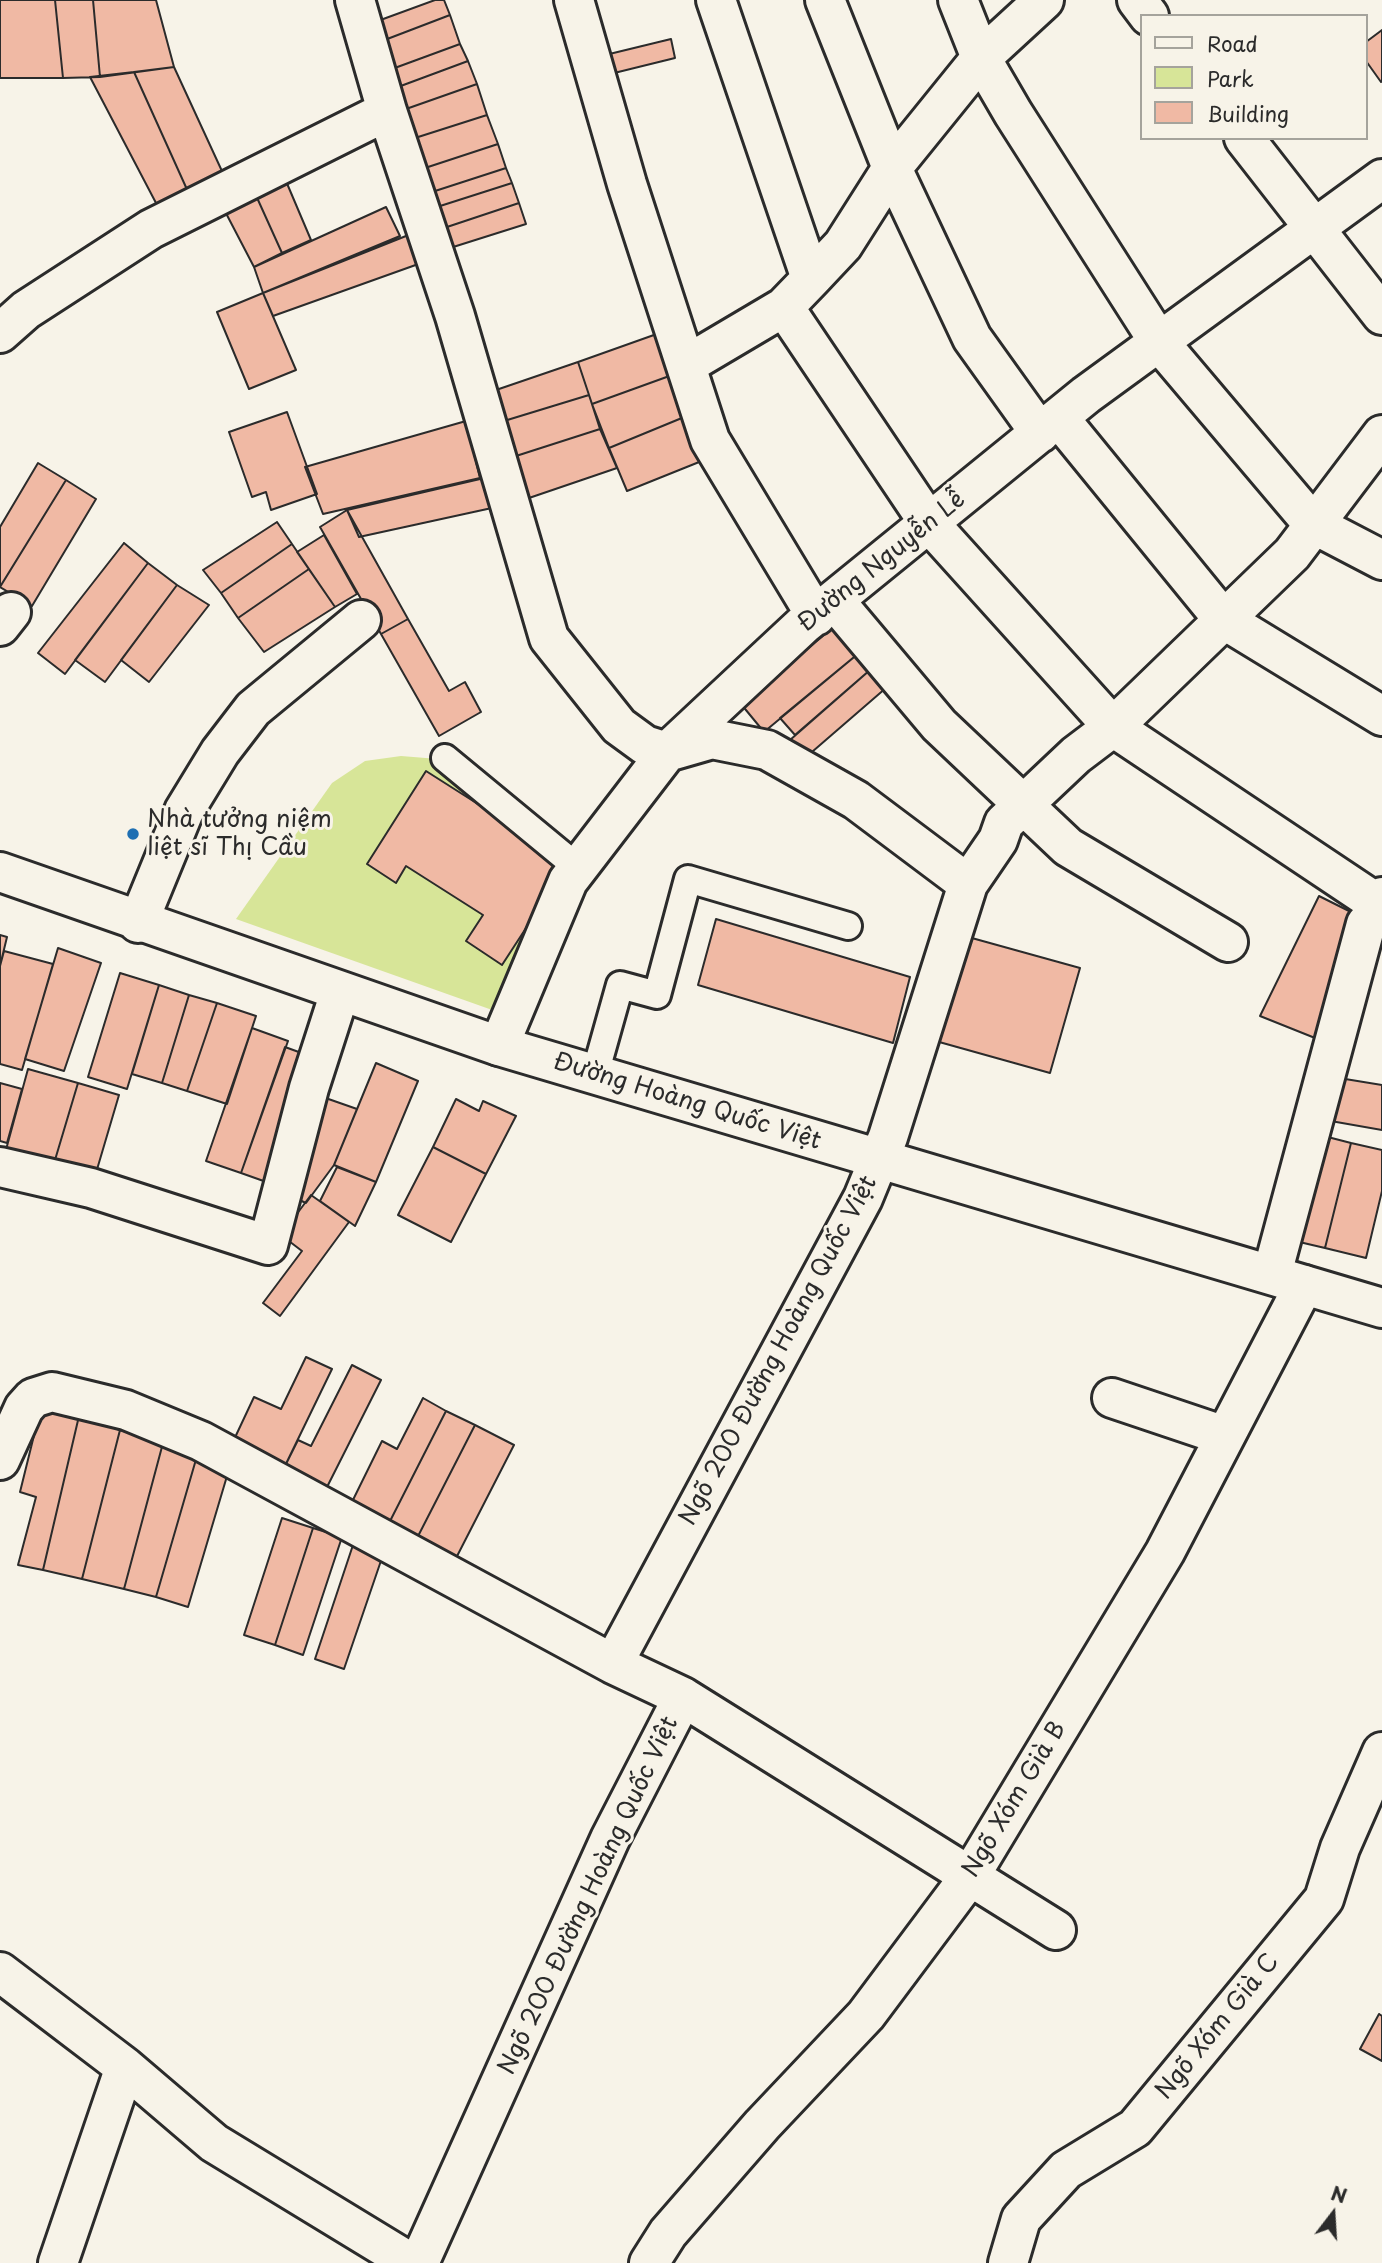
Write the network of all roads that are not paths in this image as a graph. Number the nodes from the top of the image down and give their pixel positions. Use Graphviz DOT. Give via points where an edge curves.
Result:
graph roads {
  1 [pos="355,0"];
  2 [pos="574,0"];
  3 [pos="716,0"];
  4 [pos="825,0"];
  5 [pos="958,0"];
  6 [pos="1044,0"];
  7 [pos="1136,0"];
  8 [pos="1147,14"];
  9 [pos="981,58"];
  10 [pos="387,111"];
  11 [pos="1246,140"];
  12 [pos="892,168"];
  13 [pos="1382,179"];
  14 [pos="1315,228"];
  15 [pos="811,279"];
  16 [pos="784,307"];
  17 [pos="1382,315"];
  18 [pos="0,333"];
  19 [pos="1159,342"];
  20 [pos="686,365"];
  21 [pos="1049,425"];
  22 [pos="1382,435"];
  23 [pos="929,523"];
  24 [pos="1313,524"];
  25 [pos="1382,560"];
  26 [pos="825,608"];
  27 [pos="1223,619"];
  28 [pos="361,620"];
  29 [pos="1382,716"];
  30 [pos="1113,727"];
  31 [pos="667,752"];
  32 [pos="445,758"];
  33 [pos="1024,805"];
  34 [pos="577,867"];
  35 [pos="0,872"];
  36 [pos="968,884"];
  37 [pos="1374,911"];
  38 [pos="138,923"];
  39 [pos="848,926"];
  40 [pos="1228,942"];
  41 [pos="340,992"];
  42 [pos="499,1046"];
  43 [pos="595,1074"];
  44 [pos="879,1160"];
  45 [pos="0,1167"];
  46 [pos="1288,1279"];
  47 [pos="1382,1308"];
  48 [pos="1112,1398"];
  49 [pos="1225,1436"];
  50 [pos="0,1460"];
  51 [pos="613,1664"];
  52 [pos="683,1698"];
  53 [pos="1382,1752"];
  54 [pos="970,1876"];
  55 [pos="1056,1930"];
  56 [pos="0,1972"];
  57 [pos="125,2067"];
  58 [pos="58,2263"];
  59 [pos="411,2263"];
  60 [pos="419,2263"];
  61 [pos="649,2263"];
  62 [pos="1008,2263"];
  1 -- 10 [label="street"];
  2 -- 20 [label="street"];
  3 -- 15 [label="street"];
  4 -- 12 [label="street"];
  5 -- 9 [label="street"];
  6 -- 9 [label="street"];
  7 -- 8 [label="street"];
  9 -- 12 [label="street"];
  9 -- 19 [label="street"];
  10 -- 18 [label="street" via="151,229 26,310"];
  10 -- 31 [label="street" via="455,316 549,638 619,726 645,745"];
  11 -- 14 [label="street"];
  12 -- 15 [label="street" via="843,245"];
  12 -- 21 [label="street" via="972,338"];
  13 -- 14 [label="street, Đường Nguyễn Lễ"];
  14 -- 17 [label="street"];
  14 -- 19 [label="street, Đường Nguyễn Lễ"];
  15 -- 16 [label="street"];
  16 -- 20 [label="street"];
  16 -- 23 [label="street"];
  19 -- 21 [label="street, Đường Nguyễn Lễ"];
  19 -- 24 [label="street"];
  20 -- 26 [label="street" via="710,440"];
  21 -- 23 [label="street, Đường Nguyễn Lễ"];
  21 -- 27 [label="street"];
  22 -- 24 [label="street, Ngõ 200 Đường Hoàng Quốc Việt"];
  23 -- 26 [label="street, Đường Nguyễn Lễ"];
  23 -- 30 [label="street"];
  24 -- 25 [label="street"];
  24 -- 27 [label="street, Ngõ 200 Đường Hoàng Quốc Việt" via="1292,554"];
  26 -- 31 [label="street, Đường Nguyễn Lễ"];
  26 -- 33 [label="street"];
  27 -- 29 [label="street"];
  27 -- 30 [label="street, Ngõ 200 Đường Hoàng Quốc Việt"];
  28 -- 38 [label="street" via="253,709 220,752 184,811"];
  30 -- 33 [label="street, Ngõ 200 Đường Hoàng Quốc Việt"];
  30 -- 37 [label="street" via="1378,904"];
  31 -- 34 [label="street, Đường Nguyễn Lễ"];
  31 -- 36 [label="street" via="712,739 767,750 856,800"];
  32 -- 34 [label="lane"];
  33 -- 36 [label="street, Ngõ 200 Đường Hoàng Quốc Việt" via="1004,823"];
  33 -- 40 [label="street" via="1068,847"];
  34 -- 42 [label="street, Đường Nguyễn Lễ" via="556,904"];
  35 -- 38 [label="street, Đường Hoàng Quốc Việt"];
  36 -- 44 [label="street, Ngõ 200 Đường Hoàng Quốc Việt"];
  37 -- 46 [label="street, Ngõ Xóm Già B"];
  38 -- 41 [label="street, Đường Hoàng Quốc Việt"];
  39 -- 43 [label="lane" via="688,880 657,995 620,985"];
  41 -- 42 [label="street, Đường Hoàng Quốc Việt"];
  41 -- 45 [label="street" via="309,1088 268,1245 91,1188"];
  42 -- 43 [label="street, Đường Hoàng Quốc Việt"];
  43 -- 44 [label="street, Đường Hoàng Quốc Việt"];
  44 -- 46 [label="street, Đường Hoàng Quốc Việt"];
  44 -- 51 [label="street, Ngõ 200 Đường Hoàng Quốc Việt" via="863,1198"];
  46 -- 47 [label="street, Đường Hoàng Quốc Việt"];
  46 -- 49 [label="street, Ngõ Xóm Già B"];
  48 -- 49 [label="street"];
  49 -- 54 [label="street, Ngõ Xóm Già B" via="1165,1552"];
  50 -- 51 [label="street" via="33,1398 52,1392 126,1410 201,1441"];
  51 -- 52 [label="street, Ngõ 200 Đường Hoàng Quốc Việt"];
  52 -- 54 [label="street"];
  52 -- 60 [label="street, Ngõ 200 Đường Hoàng Quốc Việt" via="610,1839"];
  53 -- 62 [label="street, Ngõ Xóm Già C" via="1340,1848 1324,1899 1135,2128 1066,2170 1021,2219"];
  54 -- 55 [label="street"];
  54 -- 61 [label="street, Ngõ Xóm Già B" via="866,2015 668,2233"];
  56 -- 57 [label="street"];
  57 -- 58 [label="street"];
  57 -- 59 [label="street" via="214,2143"];
}
